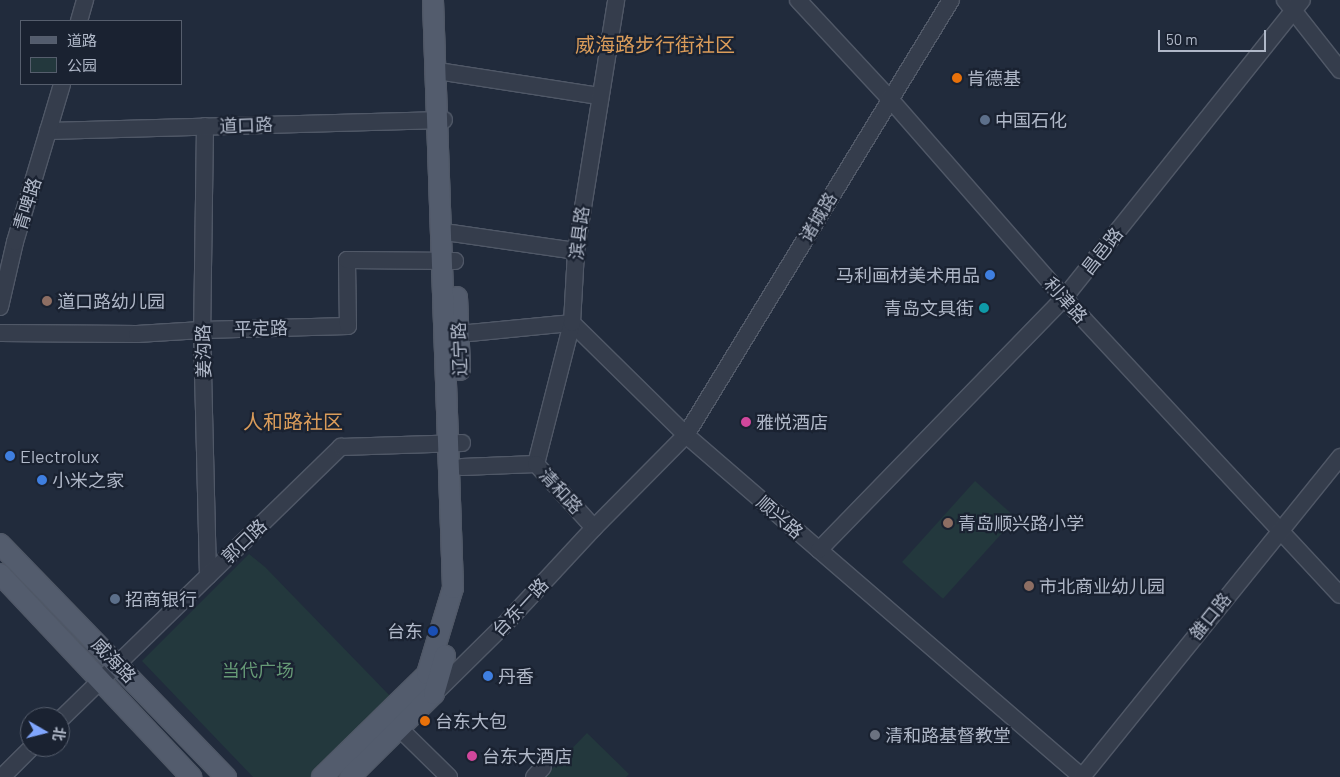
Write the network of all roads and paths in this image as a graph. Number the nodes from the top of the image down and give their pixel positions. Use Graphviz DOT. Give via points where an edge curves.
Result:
graph roads {
  1 [pos="85,0"];
  2 [pos="433,0"];
  3 [pos="442,0"];
  4 [pos="616,0"];
  5 [pos="798,0"];
  6 [pos="952,0"];
  7 [pos="1293,3"];
  8 [pos="79,20"];
  9 [pos="1340,70"];
  10 [pos="444,72"];
  11 [pos="62,85"];
  12 [pos="599,96"];
  13 [pos="890,99"];
  14 [pos="440,120"];
  15 [pos="205,126"];
  16 [pos="48,131"];
  17 [pos="452,233"];
  18 [pos="576,251"];
  19 [pos="448,261"];
  20 [pos="1064,298"];
  21 [pos="0,306"];
  22 [pos="572,323"];
  23 [pos="202,330"];
  24 [pos="0,333"];
  25 [pos="459,334"];
  26 [pos="686,435"];
  27 [pos="456,443"];
  28 [pos="1340,457"];
  29 [pos="536,464"];
  30 [pos="462,467"];
  31 [pos="594,528"];
  32 [pos="1280,528"];
  33 [pos="0,544"];
  34 [pos="819,550"];
  35 [pos="0,574"];
  36 [pos="208,576"];
  37 [pos="1340,595"];
  38 [pos="118,663"];
  39 [pos="99,681"];
  40 [pos="434,694"];
  41 [pos="70,710"];
  42 [pos="399,728"];
  43 [pos="22,757"];
  44 [pos="2,777"];
  45 [pos="191,777"];
  46 [pos="226,777"];
  47 [pos="322,777"];
  48 [pos="350,777"];
  49 [pos="449,777"];
  50 [pos="1082,777"];
  1 -- 8 [label="street"];
  2 -- 14 [label="main road, 辽宁路"];
  3 -- 10 [label="main road, 辽宁路"];
  4 -- 12 [label="street, 滨县路"];
  5 -- 13 [label="street, 利津路"];
  6 -- 13 [label="street, 诸城路"];
  7 -- 9 [label="street"];
  7 -- 20 [label="street, 昌邑路"];
  10 -- 12 [label="street"];
  10 -- 14 [label="main road, 辽宁路"];
  11 -- 16 [label="street, 青啤路"];
  12 -- 18 [label="street, 滨县路"];
  13 -- 20 [label="street, 利津路"];
  13 -- 26 [label="street, 诸城路"];
  14 -- 15 [label="street, 道口路"];
  14 -- 17 [label="main road, 辽宁路"];
  14 -- 19 [label="main road, 辽宁路"];
  15 -- 16 [label="street, 道口路"];
  15 -- 23 [label="street, 姜沟路"];
  16 -- 21 [label="street, 青啤路"];
  17 -- 18 [label="street"];
  17 -- 19 [label="main road, 辽宁路"];
  18 -- 22 [label="street, 滨县路"];
  19 -- 23 [label="street, 平定路" via="347,260 348,326"];
  19 -- 25 [label="main road, 辽宁路"];
  19 -- 27 [label="main road, 辽宁路"];
  20 -- 32 [label="street, 利津路"];
  20 -- 34 [label="street, 昌邑路"];
  22 -- 25 [label="street"];
  22 -- 26 [label="street, 顺兴路"];
  22 -- 29 [label="street, 滨县路"];
  23 -- 24 [label="street, 平定路" via="138,334"];
  23 -- 36 [label="street, 姜沟路"];
  25 -- 27 [label="main road, 辽宁路"];
  26 -- 31 [label="street, 台东一路"];
  26 -- 34 [label="street, 顺兴路"];
  27 -- 30 [label="main road, 辽宁路"];
  27 -- 36 [label="street, 郭口路" via="341,447"];
  27 -- 47 [label="main road, 辽宁路" via="453,588 427,674"];
  28 -- 32 [label="street, 雒口路"];
  29 -- 30 [label="street, 清和路"];
  29 -- 31 [label="street, 清和路"];
  30 -- 40 [label="main road, 辽宁路" via="465,590"];
  31 -- 40 [label="street, 台东一路" via="505,624"];
  32 -- 37 [label="street, 利津路"];
  32 -- 50 [label="street, 雒口路"];
  33 -- 38 [label="main road, 威海路"];
  34 -- 50 [label="street, 顺兴路"];
  35 -- 39 [label="main road, 威海路"];
  36 -- 38 [label="street, 郭口路"];
  38 -- 39 [label="street, 郭口路"];
  38 -- 46 [label="main road, 威海路"];
  39 -- 41 [label="street, 郭口路"];
  39 -- 45 [label="main road, 威海路"];
  40 -- 42 [label="main road, 台东一路"];
  42 -- 48 [label="main road, 台东一路"];
  42 -- 49 [label="street"];
  43 -- 44 [label="street"];
}
